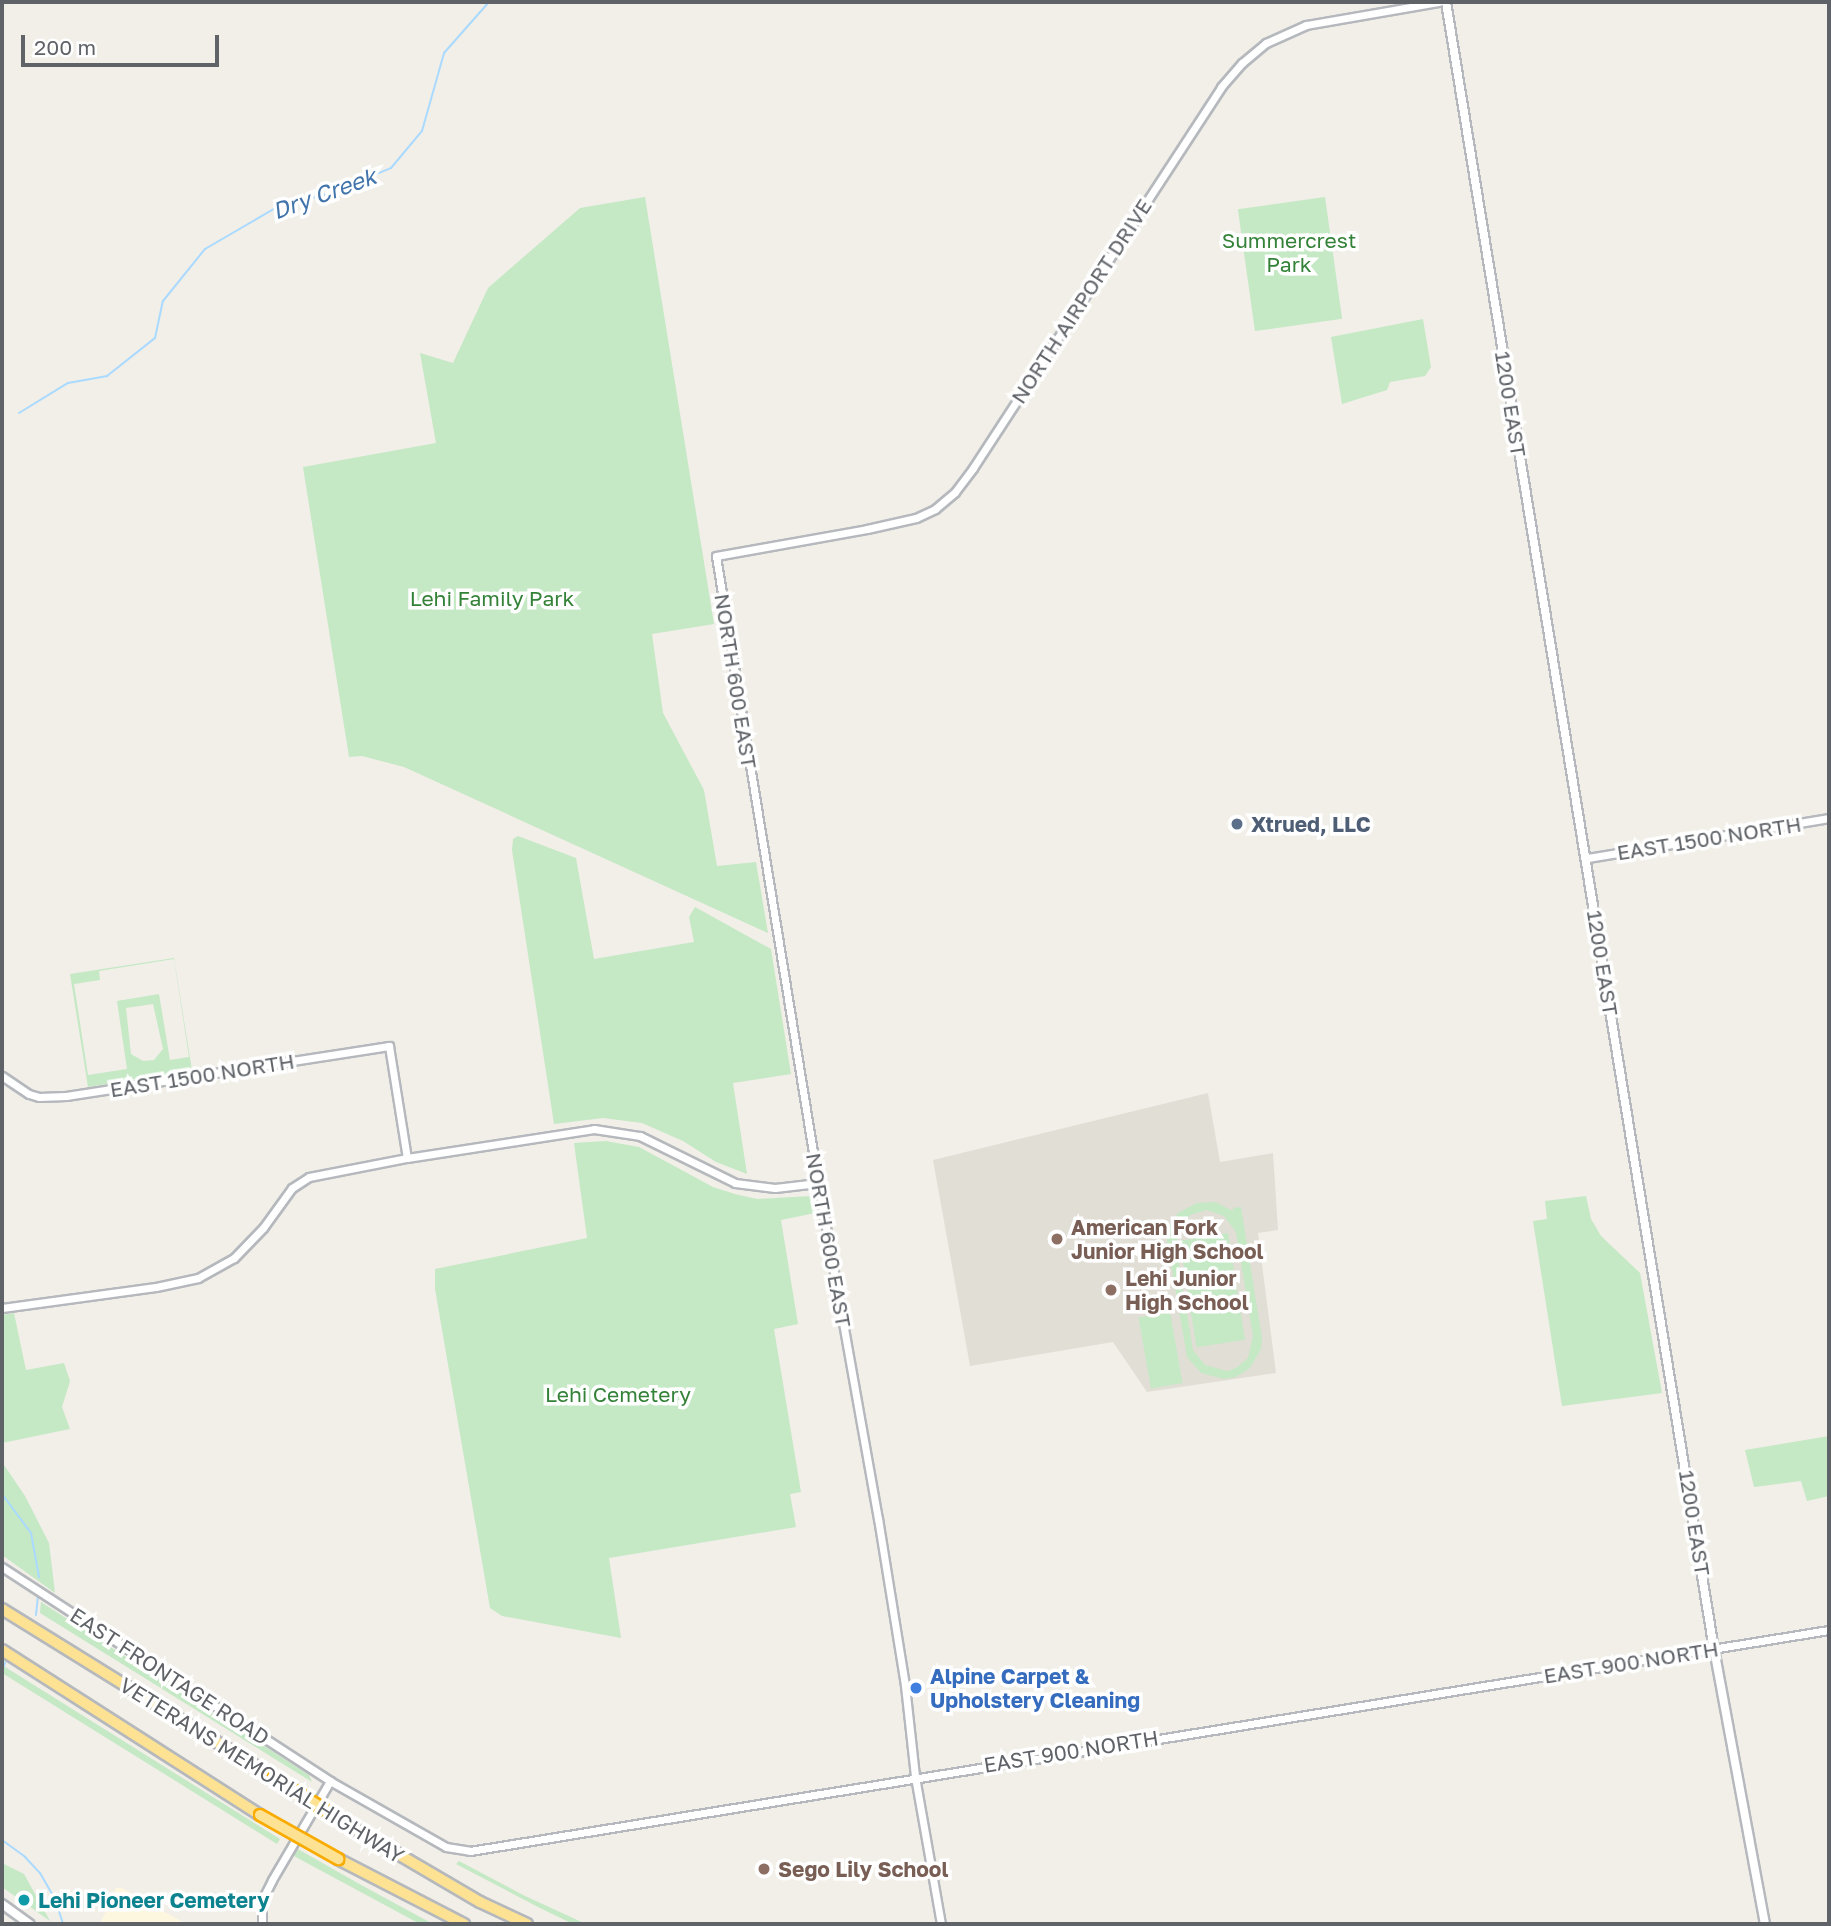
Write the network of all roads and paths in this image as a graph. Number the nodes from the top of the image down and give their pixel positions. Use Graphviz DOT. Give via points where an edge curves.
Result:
graph roads {
  1 [pos="1439,2"];
  2 [pos="1446,2"];
  3 [pos="716,556"];
  4 [pos="1829,818"];
  5 [pos="1588,858"];
  6 [pos="2,1076"];
  7 [pos="407,1158"];
  8 [pos="818,1182"];
  9 [pos="2,1308"];
  10 [pos="2,1566"];
  11 [pos="2,1609"];
  12 [pos="1829,1630"];
  13 [pos="1714,1649"];
  14 [pos="2,1650"];
  15 [pos="915,1776"];
  16 [pos="330,1781"];
  17 [pos="2,1904"];
  18 [pos="30,1924"];
  19 [pos="262,1924"];
  20 [pos="464,1924"];
  21 [pos="527,1924"];
  22 [pos="941,1924"];
  23 [pos="1765,1924"];
  1 -- 3 [label="street, NORTH AIRPORT DRIVE" via="1306,25 1266,43 1242,63 1221,87 973,468 935,509 867,529"];
  2 -- 5 [label="main road, 1200 EAST"];
  3 -- 8 [label="street, NORTH 600 EAST"];
  4 -- 5 [label="street, EAST 1500 NORTH"];
  5 -- 13 [label="main road, 1200 EAST"];
  6 -- 7 [label="street, EAST 1500 NORTH" via="39,1097 66,1096 390,1046"];
  7 -- 8 [label="street" via="594,1129 640,1136 735,1182 775,1188"];
  7 -- 9 [label="street" via="309,1177 292,1188 234,1258 198,1278"];
  8 -- 15 [label="street, NORTH 600 EAST" via="876,1507"];
  10 -- 16 [label="street, EAST FRONTAGE ROAD"];
  11 -- 21 [label="highway, VETERANS MEMORIAL HIGHWAY, bridge" via="352,1827 480,1902"];
  12 -- 13 [label="street, EAST 900 NORTH"];
  13 -- 15 [label="street, EAST 900 NORTH"];
  13 -- 23 [label="main road, 1200 EAST"];
  14 -- 20 [label="highway, VETERANS MEMORIAL HIGHWAY, bridge" via="260,1815"];
  15 -- 16 [label="street, EAST 900 NORTH" via="470,1851 446,1847"];
  15 -- 22 [label="street, NORTH 600 EAST"];
  16 -- 19 [label="street" via="262,1900"];
  17 -- 18 [label="main road"];
}
